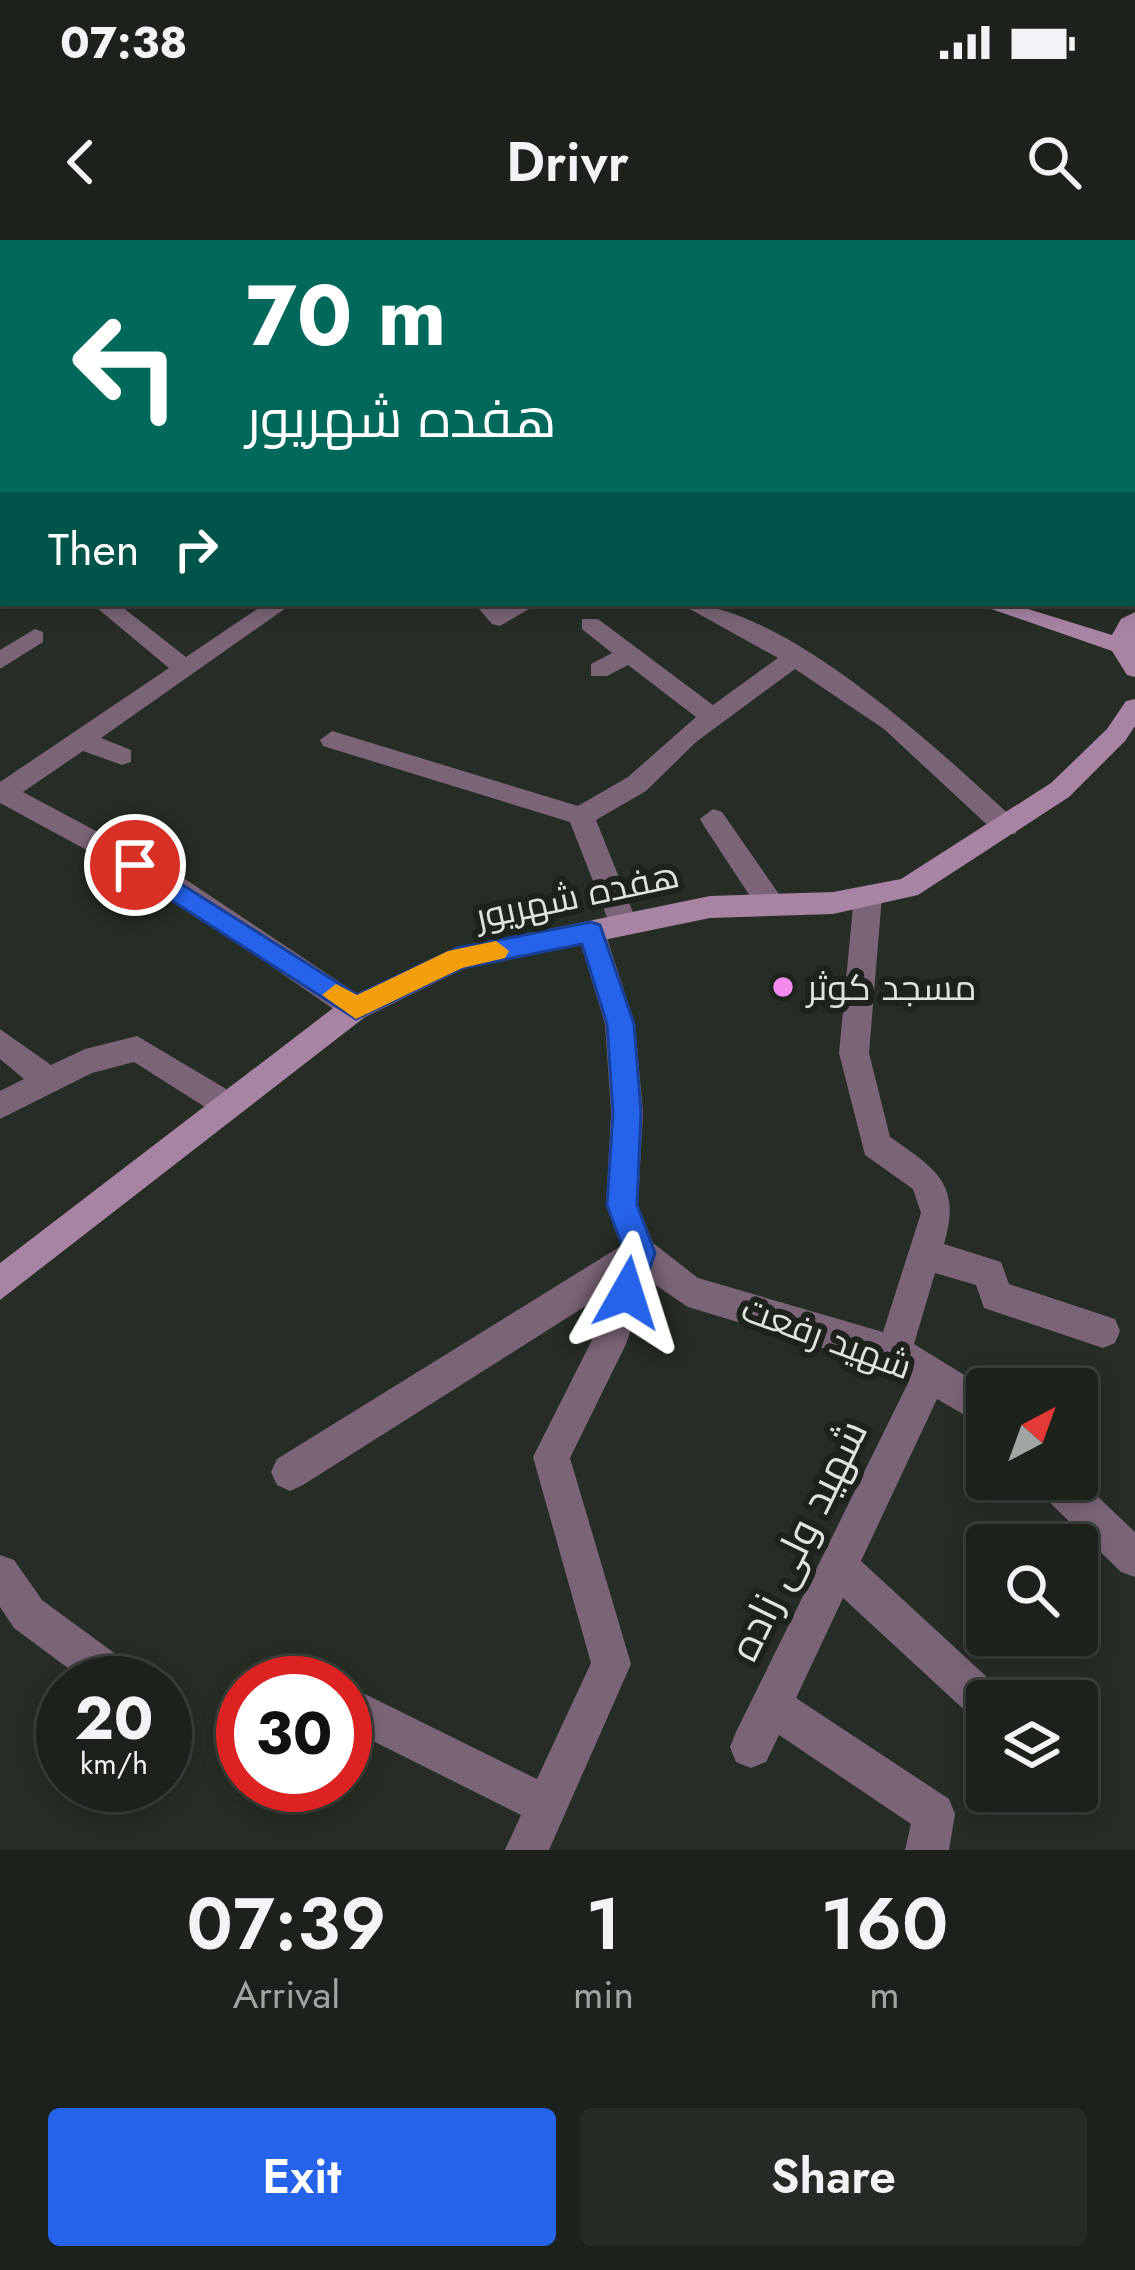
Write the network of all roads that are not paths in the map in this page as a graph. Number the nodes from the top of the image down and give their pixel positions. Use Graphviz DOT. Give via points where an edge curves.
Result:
graph roads {
  1 [pos="106,606"];
  2 [pos="278,606"];
  3 [pos="488,606"];
  4 [pos="523,606"];
  5 [pos="697,606"];
  6 [pos="994,606"];
  7 [pos="1135,619"];
  8 [pos="590,624"];
  9 [pos="34,637"];
  10 [pos="1121,646"];
  11 [pos="629,654"];
  12 [pos="808,658"];
  13 [pos="0,661"];
  14 [pos="186,668"];
  15 [pos="1135,669"];
  16 [pos="599,670"];
  17 [pos="1135,707"];
  18 [pos="712,717"];
  19 [pos="81,740"];
  20 [pos="332,740"];
  21 [pos="122,756"];
  22 [pos="2,792"];
  23 [pos="581,816"];
  24 [pos="713,819"];
  25 [pos="1006,827"];
  26 [pos="868,896"];
  27 [pos="771,905"];
  28 [pos="607,929"];
  29 [pos="356,1008"];
  30 [pos="0,1042"];
  31 [pos="47,1079"];
  32 [pos="0,1106"];
  33 [pos="227,1106"];
  34 [pos="640,1253"];
  35 [pos="924,1254"];
  36 [pos="0,1284"];
  37 [pos="1103,1331"];
  38 [pos="894,1352"];
  39 [pos="931,1374"];
  40 [pos="966,1396"];
  41 [pos="290,1472"];
  42 [pos="1074,1500"];
  43 [pos="1135,1558"];
  44 [pos="841,1569"];
  45 [pos="0,1574"];
  46 [pos="85,1656"];
  47 [pos="966,1685"];
  48 [pos="772,1706"];
  49 [pos="372,1718"];
  50 [pos="751,1747"];
  51 [pos="547,1806"];
  52 [pos="527,1850"];
  53 [pos="927,1850"];
  1 -- 14 [label="street"];
  2 -- 14 [label="street"];
  3 -- 4 [label="street" via="500,619"];
  5 -- 12 [label="street"];
  6 -- 10 [label="street"];
  7 -- 10 [label="street"];
  8 -- 11 [label="street"];
  9 -- 13 [label="street"];
  10 -- 15 [label="street"];
  11 -- 16 [label="street"];
  11 -- 18 [label="street"];
  12 -- 18 [label="street"];
  12 -- 25 [label="street"];
  14 -- 19 [label="street"];
  17 -- 25 [label="street, هفده شهریور" via="1060,790"];
  18 -- 23 [label="street" via="637,784"];
  19 -- 21 [label="street"];
  19 -- 22 [label="street"];
  20 -- 23 [label="street"];
  22 -- 29 [label="street" via="172,884"];
  23 -- 28 [label="street"];
  24 -- 27 [label="street"];
  25 -- 26 [label="street, هفده شهریور" via="908,888"];
  26 -- 27 [label="street, هفده شهریور"];
  26 -- 35 [label="street" via="854,1053 876,1145 926,1180 937,1214"];
  27 -- 28 [label="street, هفده شهریور" via="710,907"];
  28 -- 29 [label="street, هفده شهریور" via="457,959"];
  28 -- 34 [label="street" via="627,1113 622,1205"];
  29 -- 33 [label="street, هفده شهریور"];
  30 -- 31 [label="street"];
  31 -- 32 [label="street"];
  31 -- 33 [label="street" via="137,1048"];
  33 -- 36 [label="street, هفده شهریور"];
  34 -- 38 [label="street, شهید رفعت" via="688,1292"];
  34 -- 41 [label="street"];
  34 -- 51 [label="street" via="614,1332 551,1457 611,1664"];
  35 -- 37 [label="street" via="989,1273 996,1296"];
  35 -- 38 [label="street"];
  38 -- 39 [label="street, شهید رفعت"];
  39 -- 40 [label="street, شهید رفعت"];
  39 -- 44 [label="street, شهید ولی زاده"];
  42 -- 43 [label="street"];
  44 -- 47 [label="street"];
  44 -- 48 [label="street, شهید ولی زاده"];
  45 -- 46 [label="street" via="28,1614"];
  48 -- 50 [label="street, شهید ولی زاده"];
  48 -- 53 [label="street" via="934,1814"];
  49 -- 51 [label="street"];
  51 -- 52 [label="street"];
}
